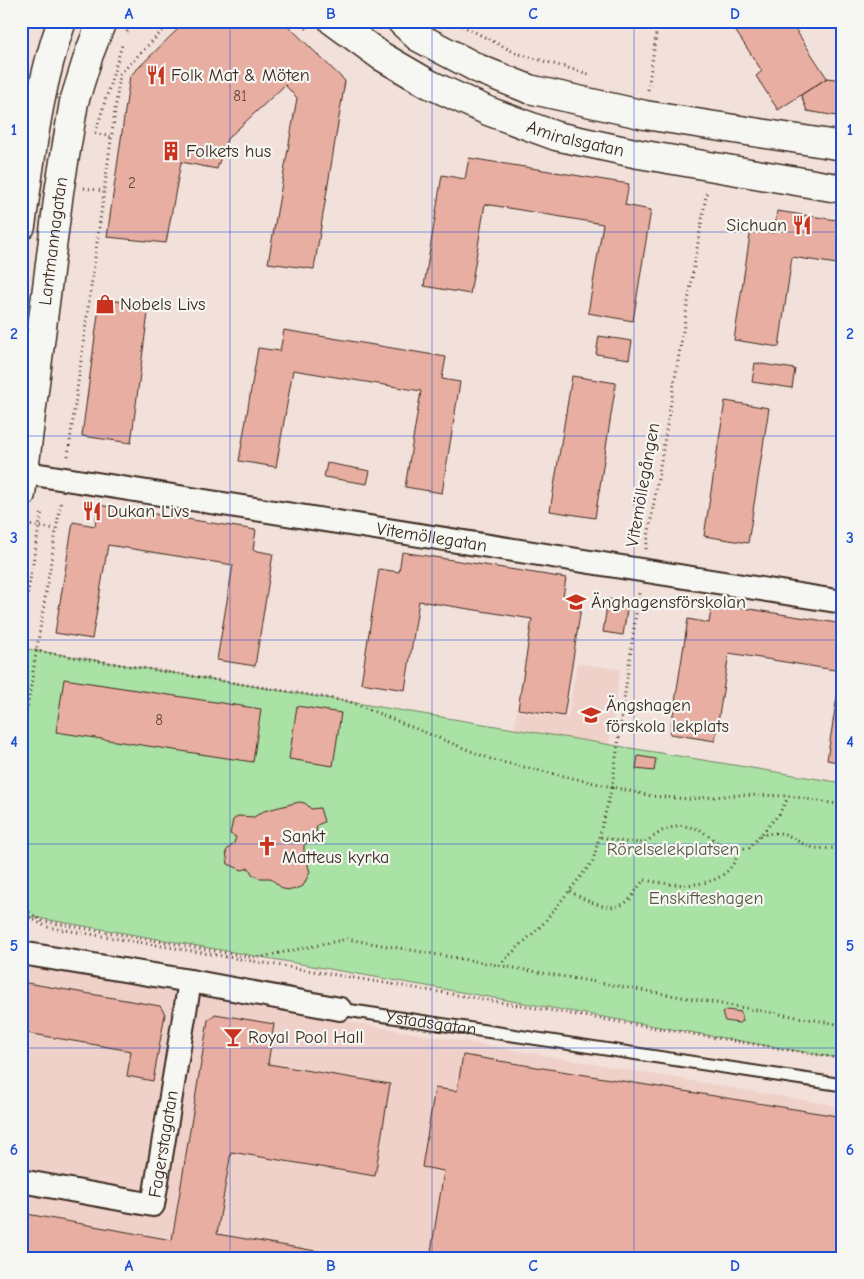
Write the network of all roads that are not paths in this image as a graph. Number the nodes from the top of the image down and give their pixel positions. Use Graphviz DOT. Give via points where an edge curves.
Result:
graph roads {
  1 [pos="62,21"];
  2 [pos="102,21"];
  3 [pos="333,21"];
  4 [pos="401,21"];
  5 [pos="843,146"];
  6 [pos="843,189"];
  7 [pos="21,226"];
  8 [pos="22,479"];
  9 [pos="843,602"];
  10 [pos="21,953"];
  11 [pos="190,981"];
  12 [pos="340,1009"];
  13 [pos="843,1085"];
  14 [pos="21,1180"];
  1 -- 7 [label="main road, Lantmannagatan" via="50,53"];
  2 -- 8 [label="main road, Lantmannagatan" via="74,102 59,192"];
  3 -- 6 [label="main road, Amiralsgatan" via="380,56 429,84 488,111 556,136 638,154"];
  4 -- 5 [label="main road, Amiralsgatan" via="418,37 444,51 529,89 645,115"];
  8 -- 9 [label="street, Vitemöllegatan" via="65,478"];
  10 -- 11 [label="street, Ystadsgatan"];
  11 -- 12 [label="street, Ystadsgatan"];
  11 -- 14 [label="street, Fagerstagatan" via="153,1206"];
  12 -- 13 [label="lane, Ystadsgatan"];
}
